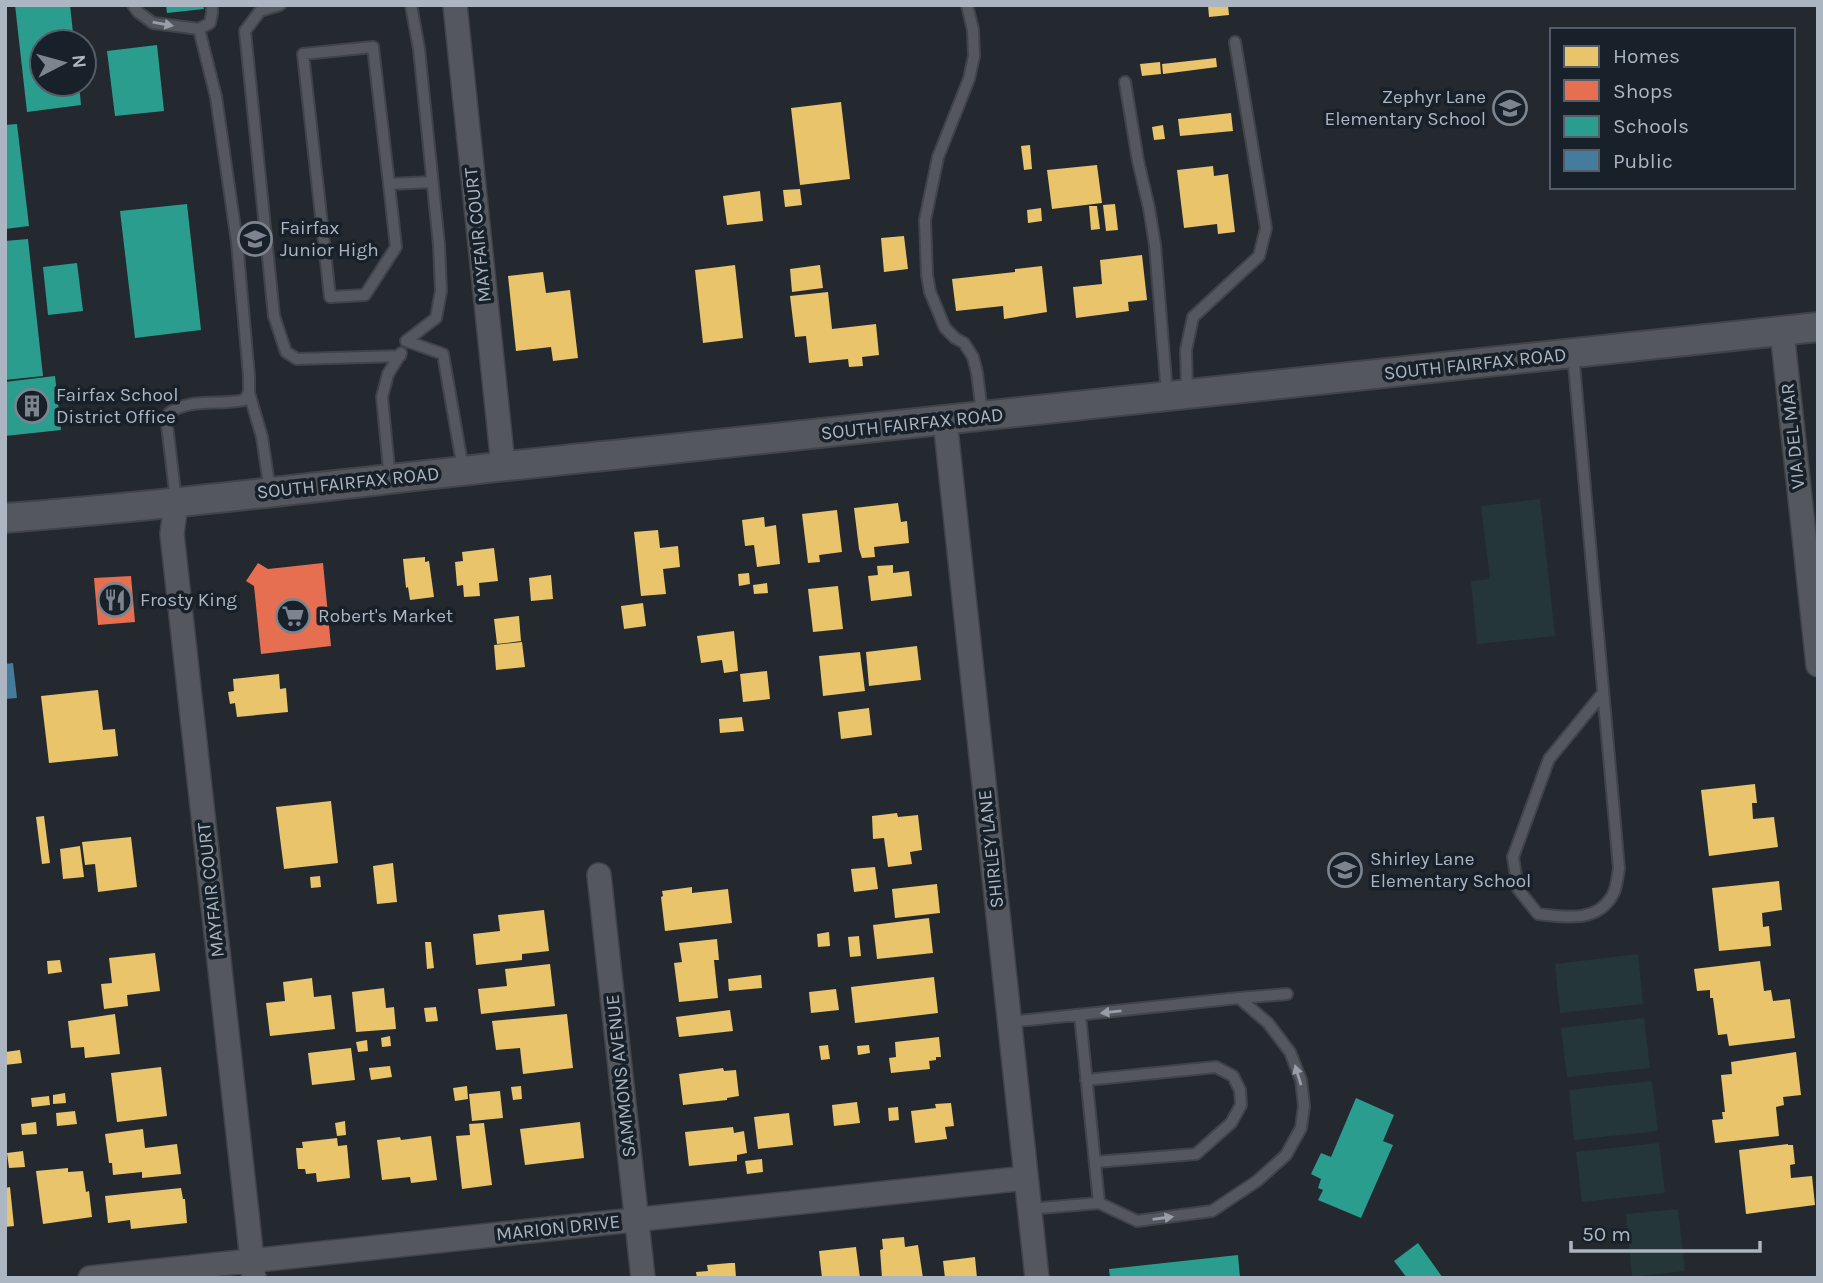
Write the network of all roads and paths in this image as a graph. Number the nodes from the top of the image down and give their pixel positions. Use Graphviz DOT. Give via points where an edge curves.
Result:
graph roads {
  1 [pos="133,5"];
  2 [pos="212,5"];
  3 [pos="280,5"];
  4 [pos="411,5"];
  5 [pos="455,5"];
  6 [pos="967,5"];
  7 [pos="199,29"];
  8 [pos="1235,42"];
  9 [pos="1125,82"];
  10 [pos="432,182"];
  11 [pos="389,184"];
  12 [pos="1818,327"];
  13 [pos="1782,331"];
  14 [pos="406,341"];
  15 [pos="1573,353"];
  16 [pos="400,356"];
  17 [pos="248,393"];
  18 [pos="1177,396"];
  19 [pos="982,416"];
  20 [pos="945,420"];
  21 [pos="503,466"];
  22 [pos="464,470"];
  23 [pos="390,480"];
  24 [pos="270,491"];
  25 [pos="176,503"];
  26 [pos="5,518"];
  27 [pos="1814,586"];
  28 [pos="1818,665"];
  29 [pos="1603,693"];
  30 [pos="599,875"];
  31 [pos="1287,994"];
  32 [pos="1239,998"];
  33 [pos="1080,1015"];
  34 [pos="1009,1022"];
  35 [pos="1086,1080"];
  36 [pos="1094,1162"];
  37 [pos="1026,1178"];
  38 [pos="1099,1203"];
  39 [pos="1029,1209"];
  40 [pos="637,1220"];
  41 [pos="253,1269"];
  42 [pos="90,1278"];
  43 [pos="643,1278"];
  44 [pos="1037,1278"];
  1 -- 7 [label="lane, one-way" via="153,23"];
  2 -- 7 [label="lane" via="210,23"];
  3 -- 16 [label="lane" via="260,11 245,31 274,316 286,352 297,359"];
  4 -- 10 [label="lane"];
  5 -- 21 [label="street, MAYFAIR COURT"];
  6 -- 19 [label="lane" via="974,55 938,158 925,220 927,275 945,328 973,357"];
  7 -- 17 [label="lane" via="216,97 237,242"];
  8 -- 18 [label="lane" via="1266,228 1259,256 1193,317"];
  9 -- 18 [label="lane"];
  10 -- 11 [label="lane"];
  10 -- 14 [label="lane" via="441,291 436,318"];
  11 -- 11 [label="lane" via="373,47 303,54 330,297 365,295 397,247"];
  12 -- 13 [label="street, SOUTH FAIRFAX ROAD"];
  13 -- 15 [label="street, SOUTH FAIRFAX ROAD"];
  13 -- 27 [label="street, VIA DEL MAR"];
  14 -- 16 [label="lane"];
  14 -- 22 [label="lane" via="443,354"];
  15 -- 18 [label="street, SOUTH FAIRFAX ROAD"];
  15 -- 29 [label="lane"];
  16 -- 23 [label="lane" via="388,374 382,397"];
  17 -- 24 [label="lane" via="262,438"];
  17 -- 25 [label="lane" via="244,400 188,405 167,415"];
  18 -- 19 [label="street, SOUTH FAIRFAX ROAD"];
  19 -- 20 [label="street, SOUTH FAIRFAX ROAD"];
  20 -- 21 [label="street, SOUTH FAIRFAX ROAD"];
  20 -- 34 [label="street, SHIRLEY LANE"];
  21 -- 22 [label="street, SOUTH FAIRFAX ROAD"];
  22 -- 23 [label="street, SOUTH FAIRFAX ROAD"];
  23 -- 24 [label="street, SOUTH FAIRFAX ROAD"];
  24 -- 25 [label="street, SOUTH FAIRFAX ROAD"];
  25 -- 26 [label="street, SOUTH FAIRFAX ROAD"];
  25 -- 41 [label="street, MAYFAIR COURT" via="172,534"];
  27 -- 28 [label="street, VIA DEL MAR"];
  29 -- 29 [label="lane" via="1619,869 1614,894 1600,911 1568,918 1538,914 1518,889 1513,857 1549,759"];
  30 -- 40 [label="street, SAMMONS AVENUE"];
  31 -- 32 [label="lane"];
  32 -- 33 [label="lane, one-way"];
  38 -- 32 [label="lane, one-way" via="1137,1221 1212,1211 1286,1155 1301,1128 1301,1080 1290,1052 1268,1023"];
  33 -- 34 [label="lane"];
  33 -- 35 [label="lane"];
  34 -- 37 [label="street, SHIRLEY LANE"];
  35 -- 36 [label="lane"];
  35 -- 36 [label="lane" via="1216,1067 1233,1076 1240,1090 1241,1105 1231,1123 1196,1154"];
  36 -- 38 [label="lane"];
  37 -- 39 [label="street, SHIRLEY LANE"];
  37 -- 40 [label="street, MARION DRIVE"];
  38 -- 39 [label="lane"];
  39 -- 44 [label="street, SHIRLEY LANE"];
  40 -- 41 [label="street, MARION DRIVE"];
  40 -- 43 [label="street, SAMMONS AVENUE"];
  41 -- 42 [label="street, MARION DRIVE"];
}
